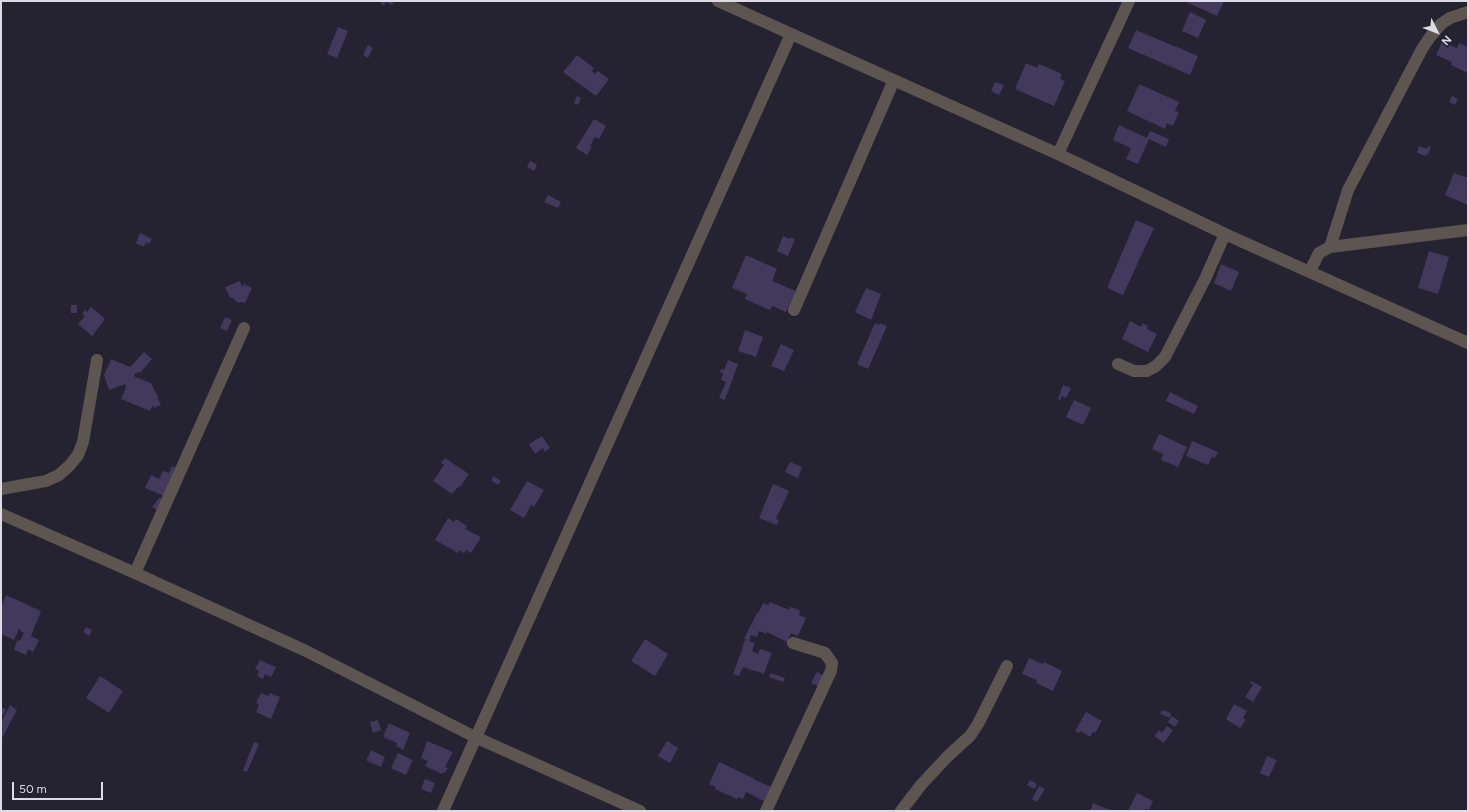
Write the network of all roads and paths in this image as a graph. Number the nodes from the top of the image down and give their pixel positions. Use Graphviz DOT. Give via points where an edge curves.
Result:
graph roads {
  1 [pos="718,1"];
  2 [pos="1129,1"];
  3 [pos="1468,12"];
  4 [pos="791,34"];
  5 [pos="894,80"];
  6 [pos="1058,154"];
  7 [pos="1468,230"];
  8 [pos="1225,234"];
  9 [pos="1330,247"];
  10 [pos="1310,271"];
  11 [pos="794,310"];
  12 [pos="244,328"];
  13 [pos="1468,343"];
  14 [pos="97,360"];
  15 [pos="1118,364"];
  16 [pos="1,489"];
  17 [pos="1,514"];
  18 [pos="135,573"];
  19 [pos="794,643"];
  20 [pos="1007,666"];
  21 [pos="475,737"];
  22 [pos="443,811"];
  23 [pos="640,811"];
  24 [pos="766,811"];
  25 [pos="901,811"];
  1 -- 4 [label="street"];
  2 -- 6 [label="street"];
  3 -- 9 [label="street" via="1450,18 1442,24 1422,49 1348,190"];
  4 -- 5 [label="street"];
  4 -- 21 [label="street"];
  5 -- 6 [label="street"];
  5 -- 11 [label="street"];
  6 -- 8 [label="street"];
  7 -- 9 [label="street"];
  8 -- 10 [label="street"];
  8 -- 15 [label="street" via="1165,357 1147,371 1134,371"];
  9 -- 10 [label="street" via="1319,253"];
  10 -- 13 [label="street"];
  12 -- 18 [label="street"];
  14 -- 16 [label="street" via="83,442 78,455 59,475 46,481"];
  17 -- 18 [label="street"];
  18 -- 21 [label="street" via="306,651"];
  19 -- 24 [label="street" via="825,653 832,663 831,671"];
  20 -- 25 [label="street" via="970,736 921,785"];
  21 -- 22 [label="street"];
  21 -- 23 [label="street"];
}
